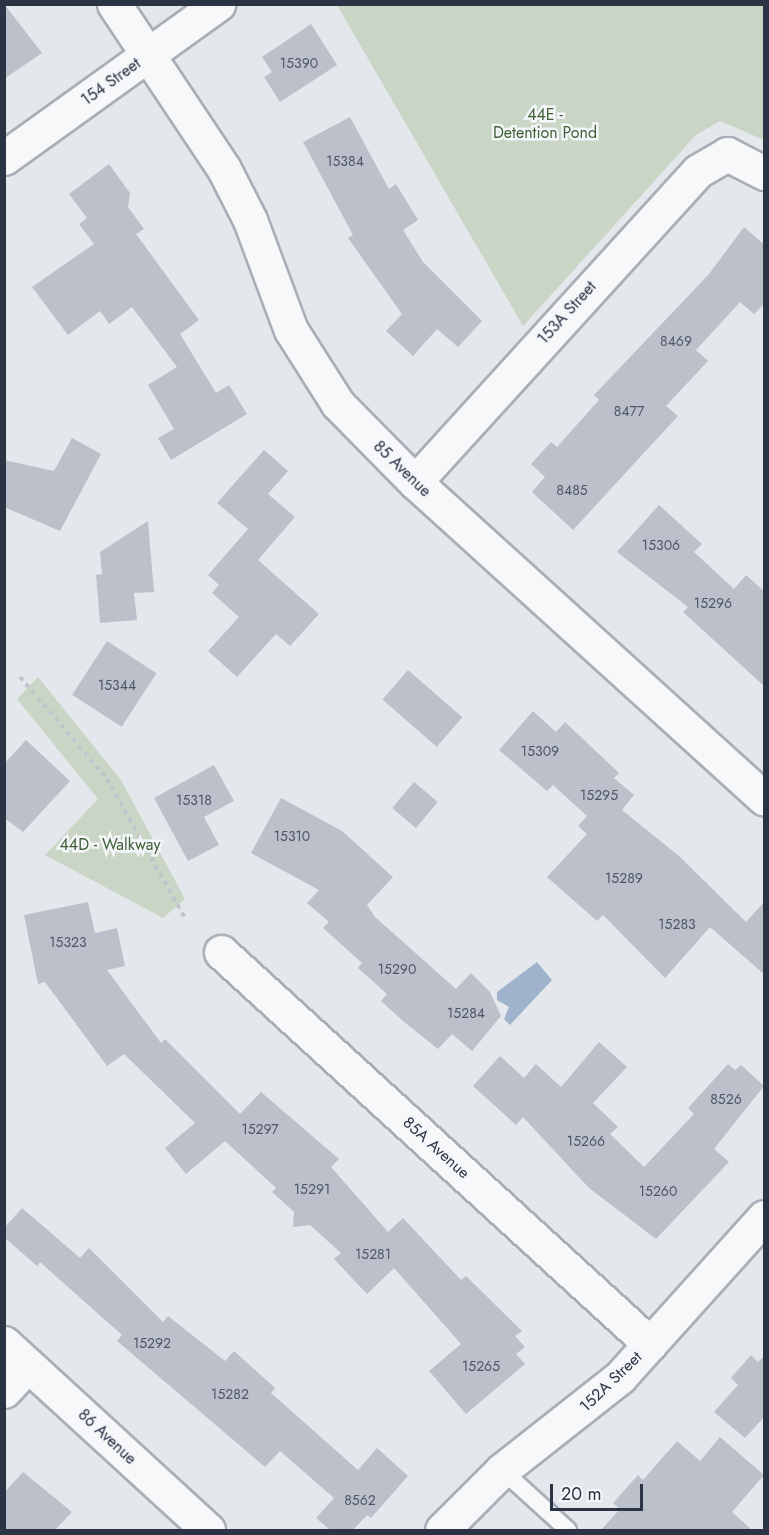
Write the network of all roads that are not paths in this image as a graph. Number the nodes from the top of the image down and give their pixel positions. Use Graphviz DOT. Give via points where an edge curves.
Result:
graph roads {
  1 [pos="114,4"];
  2 [pos="218,4"];
  3 [pos="150,54"];
  4 [pos="4,158"];
  5 [pos="765,173"];
  6 [pos="414,482"];
  7 [pos="765,799"];
  8 [pos="220,952"];
  9 [pos="765,1217"];
  10 [pos="650,1344"];
  11 [pos="16,1354"];
  12 [pos="4,1391"];
  13 [pos="502,1470"];
  14 [pos="208,1530"];
  15 [pos="442,1530"];
  16 [pos="567,1530"];
  1 -- 3 [label="street, 85 Avenue"];
  2 -- 3 [label="street, 154 Street"];
  3 -- 4 [label="street, 154 Street"];
  3 -- 6 [label="street, 85 Avenue" via="237,192 291,330 313,369 355,423"];
  5 -- 6 [label="street, 153A Street" via="727,154 689,179"];
  6 -- 7 [label="street, 85 Avenue"];
  8 -- 10 [label="street, 85A Avenue"];
  9 -- 10 [label="street, 152A Street"];
  10 -- 13 [label="street, 152A Street" via="598,1398"];
  11 -- 12 [label="street"];
  11 -- 14 [label="street, 86 Avenue"];
  13 -- 15 [label="street, 152A Street"];
  13 -- 16 [label="lane"];
}
